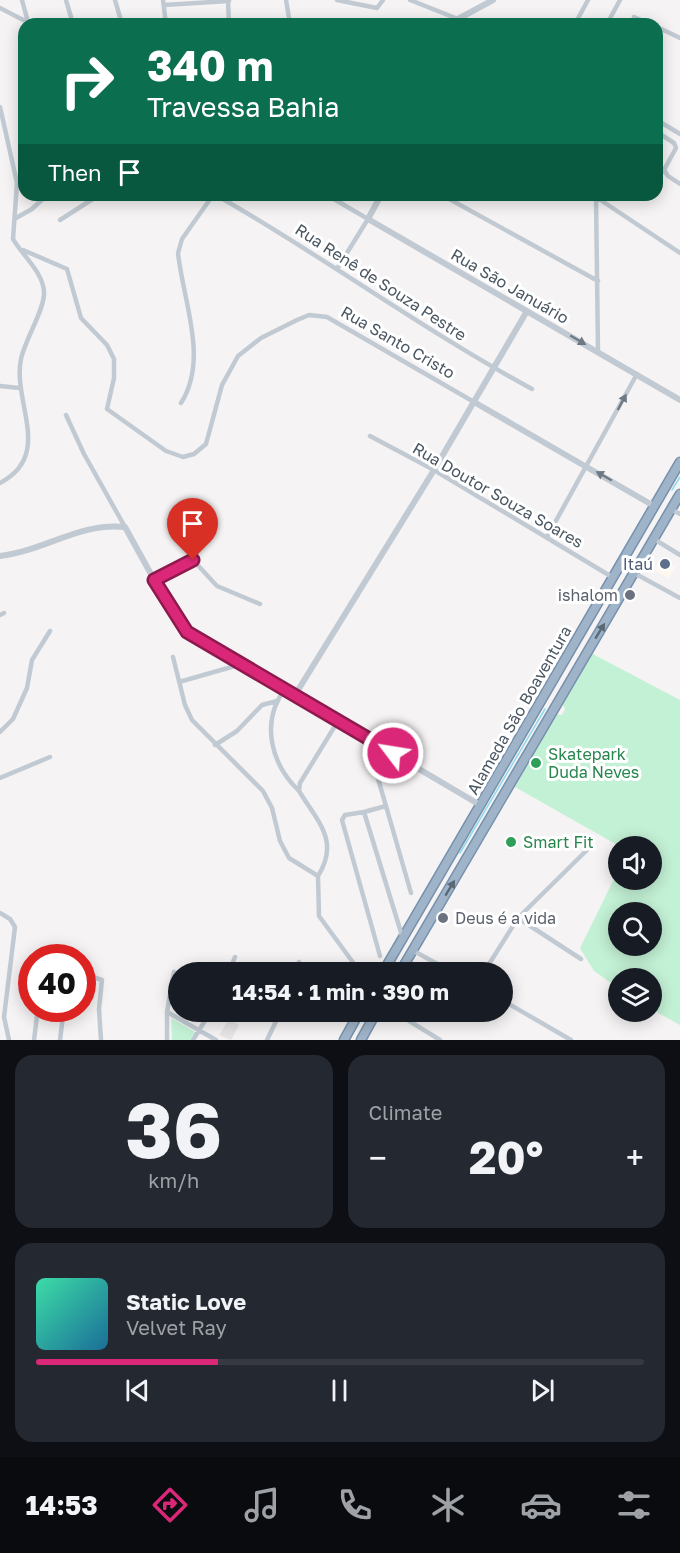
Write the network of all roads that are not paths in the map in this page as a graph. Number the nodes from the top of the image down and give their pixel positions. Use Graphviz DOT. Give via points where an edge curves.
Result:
graph roads {
  1 [pos="22,0"];
  2 [pos="66,0"];
  3 [pos="115,0"];
  4 [pos="286,0"];
  5 [pos="337,0"];
  6 [pos="383,0"];
  7 [pos="410,0"];
  8 [pos="493,0"];
  9 [pos="588,0"];
  10 [pos="620,0"];
  11 [pos="228,1"];
  12 [pos="164,3"];
  13 [pos="0,8"];
  14 [pos="19,18"];
  15 [pos="27,18"];
  16 [pos="71,18"];
  17 [pos="120,18"];
  18 [pos="165,18"];
  19 [pos="229,18"];
  20 [pos="289,18"];
  21 [pos="448,18"];
  22 [pos="464,18"];
  23 [pos="578,18"];
  24 [pos="610,18"];
  25 [pos="663,30"];
  26 [pos="680,38"];
  27 [pos="0,107"];
  28 [pos="663,124"];
  29 [pos="680,134"];
  30 [pos="663,136"];
  31 [pos="664,170"];
  32 [pos="680,184"];
  33 [pos="41,201"];
  34 [pos="90,201"];
  35 [pos="210,201"];
  36 [pos="225,201"];
  37 [pos="337,201"];
  38 [pos="378,201"];
  39 [pos="453,201"];
  40 [pos="594,201"];
  41 [pos="602,201"];
  42 [pos="15,218"];
  43 [pos="368,219"];
  44 [pos="60,220"];
  45 [pos="23,250"];
  46 [pos="680,253"];
  47 [pos="337,269"];
  48 [pos="598,281"];
  49 [pos="527,311"];
  50 [pos="598,352"];
  51 [pos="493,368"];
  52 [pos="637,374"];
  53 [pos="0,386"];
  54 [pos="19,388"];
  55 [pos="532,389"];
  56 [pos="680,400"];
  57 [pos="474,402"];
  58 [pos="182,403"];
  59 [pos="66,415"];
  60 [pos="370,436"];
  61 [pos="680,462"];
  62 [pos="587,467"];
  63 [pos="434,470"];
  64 [pos="0,483"];
  65 [pos="680,494"];
  66 [pos="654,506"];
  67 [pos="671,509"];
  68 [pos="680,514"];
  69 [pos="125,527"];
  70 [pos="547,537"];
  71 [pos="654,539"];
  72 [pos="680,555"];
  73 [pos="0,556"];
  74 [pos="634,573"];
  75 [pos="612,577"];
  76 [pos="154,580"];
  77 [pos="680,598"];
  78 [pos="260,604"];
  79 [pos="50,631"];
  80 [pos="173,657"];
  81 [pos="242,664"];
  82 [pos="179,682"];
  83 [pos="285,689"];
  84 [pos="295,695"];
  85 [pos="277,701"];
  86 [pos="338,721"];
  87 [pos="0,732"];
  88 [pos="215,745"];
  89 [pos="371,755"];
  90 [pos="50,757"];
  91 [pos="0,778"];
  92 [pos="299,791"];
  93 [pos="386,806"];
  94 [pos="480,806"];
  95 [pos="364,812"];
  96 [pos="589,848"];
  97 [pos="318,876"];
  98 [pos="411,893"];
  99 [pos="0,913"];
  100 [pos="518,918"];
  101 [pos="403,939"];
  102 [pos="412,950"];
  103 [pos="380,956"];
  104 [pos="235,957"];
  105 [pos="582,959"];
  106 [pos="233,962"];
  107 [pos="353,962"];
  108 [pos="389,962"];
  109 [pos="405,962"];
  110 [pos="434,962"];
  111 [pos="490,962"];
  112 [pos="96,977"];
  113 [pos="168,1002"];
  114 [pos="513,1006"];
  115 [pos="166,1012"];
  116 [pos="36,1022"];
  117 [pos="62,1022"];
  118 [pos="204,1022"];
  119 [pos="276,1022"];
  120 [pos="354,1022"];
  121 [pos="371,1022"];
  122 [pos="411,1022"];
  123 [pos="199,1030"];
  124 [pos="9,1040"];
  125 [pos="34,1040"];
  126 [pos="60,1040"];
  127 [pos="101,1040"];
  128 [pos="167,1040"];
  129 [pos="193,1040"];
  130 [pos="216,1040"];
  131 [pos="267,1040"];
  132 [pos="344,1040"];
  133 [pos="361,1040"];
  134 [pos="440,1040"];
  135 [pos="571,1040"];
  1 -- 15 [label="street"];
  2 -- 16 [label="street"];
  3 -- 17 [label="street"];
  4 -- 20 [label="street"];
  5 -- 6 [label="street" via="377,8"];
  7 -- 21 [label="street"];
  8 -- 22 [label="street"];
  9 -- 23 [label="street"];
  10 -- 24 [label="street"];
  11 -- 12 [label="street"];
  11 -- 19 [label="street"];
  12 -- 18 [label="street"];
  13 -- 14 [label="street"];
  25 -- 26 [label="street"];
  27 -- 42 [label="street" via="16,183"];
  28 -- 29 [label="street"];
  30 -- 31 [label="street" via="676,145"];
  31 -- 32 [label="street"];
  33 -- 42 [label="street"];
  34 -- 44 [label="street"];
  35 -- 58 [label="street" via="182,239 178,254 195,359 191,386"];
  36 -- 47 [label="street, Rua Renê de Souza Pestre"];
  37 -- 43 [label="street, Rua São Januário"];
  38 -- 43 [label="street"];
  39 -- 48 [label="street"];
  40 -- 48 [label="street"];
  41 -- 46 [label="street"];
  42 -- 45 [label="street" via="13,239"];
  43 -- 47 [label="street"];
  43 -- 49 [label="street, Rua São Januário"];
  45 -- 54 [label="street" via="44,294 22,356"];
  45 -- 57 [label="street, Rua Santo Cristo" via="67,269 81,318 107,345 114,359 107,409 175,455 194,454 207,444 222,385 238,356 261,338 309,315 327,317"];
  47 -- 51 [label="street, Rua Renê de Souza Pestre"];
  48 -- 50 [label="street"];
  49 -- 50 [label="street, Rua São Januário, one-way"];
  49 -- 51 [label="street"];
  50 -- 52 [label="street, Rua São Januário"];
  51 -- 55 [label="street, Rua Renê de Souza Pestre"];
  51 -- 57 [label="street"];
  52 -- 56 [label="street, Rua São Januário"];
  62 -- 52 [label="street, one-way"];
  53 -- 54 [label="street"];
  54 -- 64 [label="street" via="28,419 27,450 14,474"];
  57 -- 62 [label="street, Rua Santo Cristo"];
  57 -- 63 [label="street"];
  59 -- 69 [label="street"];
  60 -- 63 [label="street, Rua Doutor Souza Soares"];
  61 -- 66 [label="highway, Alameda São Boaventura"];
  66 -- 62 [label="street, Rua Santo Cristo, one-way"];
  62 -- 70 [label="street"];
  63 -- 70 [label="street, Rua Doutor Souza Soares"];
  63 -- 84 [label="street"];
  65 -- 67 [label="highway, Alameda São Boaventura"];
  66 -- 75 [label="highway, Alameda São Boaventura"];
  67 -- 68 [label="street"];
  67 -- 71 [label="highway, Alameda São Boaventura"];
  69 -- 73 [label="street" via="94,526 36,548"];
  69 -- 76 [label="street"];
  70 -- 75 [label="street, Rua Doutor Souza Soares"];
  71 -- 72 [label="street"];
  71 -- 74 [label="highway, Alameda São Boaventura"];
  74 -- 77 [label="street"];
  102 -- 74 [label="highway, Alameda São Boaventura, one-way"];
  75 -- 94 [label="highway, Alameda São Boaventura"];
  76 -- 78 [label="street" via="193,560 217,586"];
  76 -- 81 [label="street" via="187,632"];
  79 -- 87 [label="street" via="32,660 27,688 17,710"];
  80 -- 82 [label="street"];
  81 -- 82 [label="street"];
  81 -- 83 [label="street"];
  82 -- 88 [label="street" via="188,713"];
  83 -- 84 [label="street"];
  83 -- 85 [label="street"];
  84 -- 86 [label="street"];
  85 -- 88 [label="street" via="262,705 237,731"];
  85 -- 92 [label="street" via="271,727 273,750 279,768"];
  86 -- 92 [label="street" via="300,780"];
  86 -- 94 [label="street"];
  88 -- 97 [label="street" via="269,799 280,841 289,858"];
  89 -- 93 [label="street"];
  90 -- 91 [label="street"];
  92 -- 97 [label="street" via="328,840 327,861"];
  93 -- 95 [label="street"];
  93 -- 98 [label="street"];
  94 -- 101 [label="highway, Alameda São Boaventura"];
  95 -- 101 [label="street"];
  95 -- 103 [label="street" via="345,815 342,820"];
  96 -- 100 [label="street"];
  97 -- 107 [label="street" via="319,916"];
  99 -- 124 [label="street" via="15,927 4,1017"];
  100 -- 105 [label="street"];
  100 -- 111 [label="street"];
  101 -- 108 [label="highway, Alameda São Boaventura"];
  102 -- 109 [label="highway, Alameda São Boaventura"];
  102 -- 110 [label="street"];
  104 -- 106 [label="street"];
  112 -- 127 [label="street" via="102,980"];
  113 -- 115 [label="street"];
  114 -- 135 [label="street"];
  115 -- 123 [label="street"];
  115 -- 128 [label="street"];
  116 -- 125 [label="street"];
  117 -- 126 [label="street"];
  118 -- 123 [label="street"];
  119 -- 131 [label="street"];
  120 -- 132 [label="highway"];
  121 -- 133 [label="highway"];
  122 -- 134 [label="street"];
  123 -- 129 [label="street"];
  123 -- 130 [label="street"];
}
